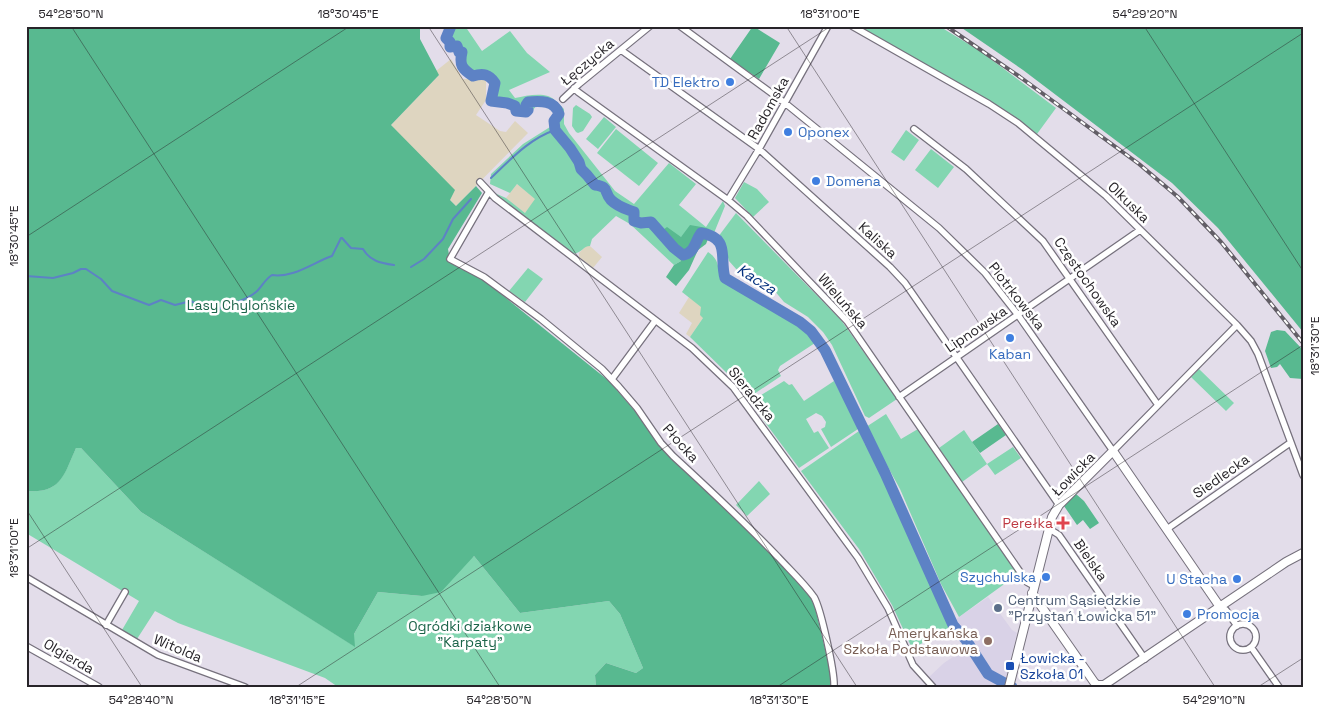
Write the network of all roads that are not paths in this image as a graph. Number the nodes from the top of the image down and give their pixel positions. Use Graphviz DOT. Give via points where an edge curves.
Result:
graph roads {
  1 [pos="650,26"];
  2 [pos="680,26"];
  3 [pos="828,26"];
  4 [pos="852,26"];
  5 [pos="620,50"];
  6 [pos="574,88"];
  7 [pos="563,99"];
  8 [pos="785,102"];
  9 [pos="914,129"];
  10 [pos="759,149"];
  11 [pos="480,182"];
  12 [pos="488,192"];
  13 [pos="728,200"];
  14 [pos="1140,230"];
  15 [pos="1070,278"];
  16 [pos="1018,315"];
  17 [pos="656,321"];
  18 [pos="1237,325"];
  19 [pos="956,357"];
  20 [pos="612,379"];
  21 [pos="899,397"];
  22 [pos="1158,405"];
  23 [pos="1290,443"];
  24 [pos="1112,451"];
  25 [pos="1303,475"];
  26 [pos="1059,505"];
  27 [pos="1048,528"];
  28 [pos="1167,529"];
  29 [pos="1303,553"];
  30 [pos="26,577"];
  31 [pos="1033,589"];
  32 [pos="124,592"];
  33 [pos="1220,607"];
  34 [pos="106,625"];
  35 [pos="1237,626"];
  36 [pos="26,646"];
  37 [pos="1251,647"];
  38 [pos="1145,659"];
  39 [pos="99,687"];
  40 [pos="245,687"];
  41 [pos="834,687"];
  42 [pos="932,687"];
  43 [pos="1009,687"];
  44 [pos="1279,687"];
  1 -- 5 [label="street, Łęczycka"];
  2 -- 8 [label="street, Piotrkowska"];
  3 -- 8 [label="street, Radomska"];
  4 -- 14 [label="street, Olkuska" via="1018,123 1106,196"];
  5 -- 6 [label="street, Łęczycka"];
  5 -- 10 [label="street, Kaliska"];
  6 -- 7 [label="street, Łęczycka"];
  6 -- 13 [label="street, Wieluńska"];
  8 -- 10 [label="street, Radomska"];
  8 -- 16 [label="street, Piotrkowska" via="939,228 992,280"];
  9 -- 15 [label="street, Częstochowska" via="971,174 1043,241"];
  10 -- 13 [label="street, Radomska"];
  10 -- 19 [label="street, Kaliska" via="890,267"];
  11 -- 12 [label="street, Sieradzka"];
  12 -- 17 [label="street, Sieradzka"];
  12 -- 20 [label="street, Płocka" via="450,260 484,277"];
  13 -- 21 [label="street, Wieluńska" via="841,314"];
  14 -- 15 [label="street, Lipnowska"];
  14 -- 18 [label="street, Olkuska"];
  15 -- 16 [label="street, Lipnowska"];
  15 -- 22 [label="street, Częstochowska"];
  16 -- 19 [label="street, Lipnowska"];
  16 -- 24 [label="street, Piotrkowska"];
  17 -- 20 [label="street"];
  17 -- 42 [label="street, Sieradzka" via="704,358 733,387 858,558 888,608 913,664"];
  18 -- 22 [label="street, Łowicka"];
  18 -- 23 [label="street, Olkuska" via="1258,354"];
  19 -- 21 [label="street, Lipnowska"];
  19 -- 26 [label="street, Kaliska"];
  20 -- 41 [label="street, Płocka" via="673,456 766,545 814,598"];
  21 -- 31 [label="street, Wieluńska"];
  22 -- 24 [label="street, Łowicka"];
  23 -- 25 [label="street, Olkuska"];
  23 -- 28 [label="street, Siedlecka"];
  24 -- 26 [label="street, Łowicka"];
  24 -- 28 [label="street, Piotrkowska"];
  26 -- 27 [label="street, Łowicka"];
  27 -- 31 [label="street, Łowicka"];
  27 -- 38 [label="street, Bielska" via="1059,535"];
  28 -- 33 [label="street, Piotrkowska"];
  29 -- 33 [label="street"];
  30 -- 34 [label="street, Witolda"];
  31 -- 38 [label="street, Wieluńska" via="1094,682 1107,684"];
  31 -- 43 [label="street, Łowicka"];
  32 -- 34 [label="street"];
  33 -- 35 [label="street"];
  33 -- 38 [label="street"];
  34 -- 40 [label="street, Witolda" via="158,656"];
  35 -- 37 [label="street" via="1248,625 1255,632"];
  35 -- 37 [label="street" via="1231,633 1232,643 1241,649"];
  36 -- 39 [label="street, Olgierda"];
  37 -- 44 [label="street"];
}
